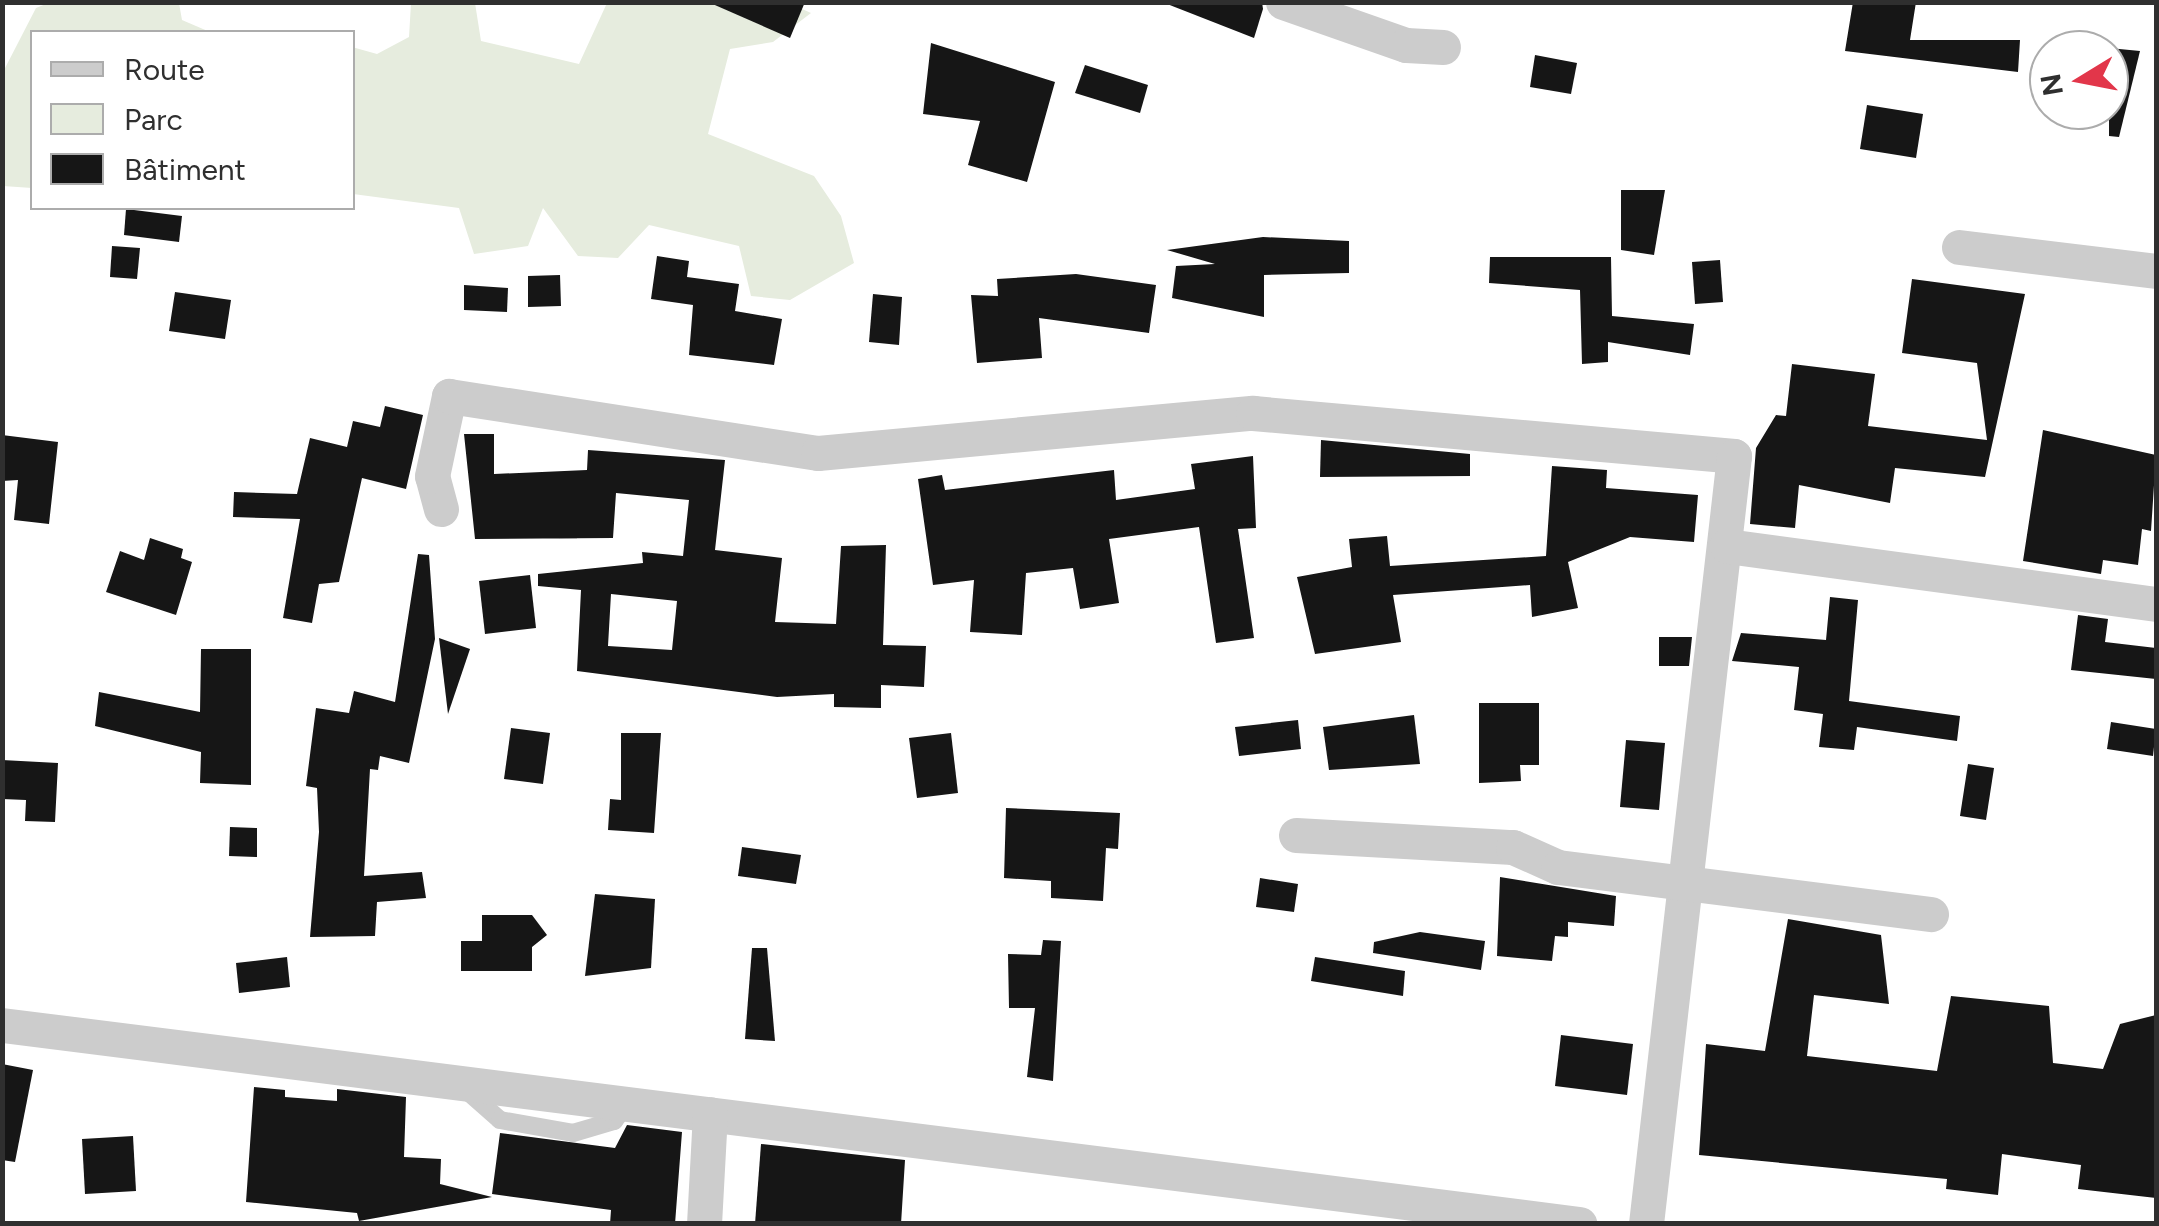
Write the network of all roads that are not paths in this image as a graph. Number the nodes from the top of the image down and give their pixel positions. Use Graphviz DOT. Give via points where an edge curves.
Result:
graph roads {
  1 [pos="1283,2"];
  2 [pos="1442,48"];
  3 [pos="1959,247"];
  4 [pos="2156,272"];
  5 [pos="441,509"];
  6 [pos="1728,546"];
  7 [pos="2156,604"];
  8 [pos="1296,835"];
  9 [pos="1686,885"];
  10 [pos="1932,914"];
  11 [pos="2,1025"];
  12 [pos="710,1114"];
  13 [pos="1533,1220"];
  14 [pos="704,1224"];
  15 [pos="1580,1224"];
  16 [pos="1646,1224"];
  1 -- 2 [label="street" via="1406,45"];
  3 -- 4 [label="street"];
  5 -- 6 [label="street" via="432,476 448,396 818,453 1253,413 1734,456"];
  6 -- 7 [label="street"];
  6 -- 9 [label="street"];
  8 -- 9 [label="street" via="1513,847 1558,868"];
  9 -- 10 [label="street"];
  9 -- 16 [label="street"];
  11 -- 12 [label="street"];
  12 -- 13 [label="street"];
  12 -- 14 [label="street"];
  13 -- 15 [label="street"];
}
